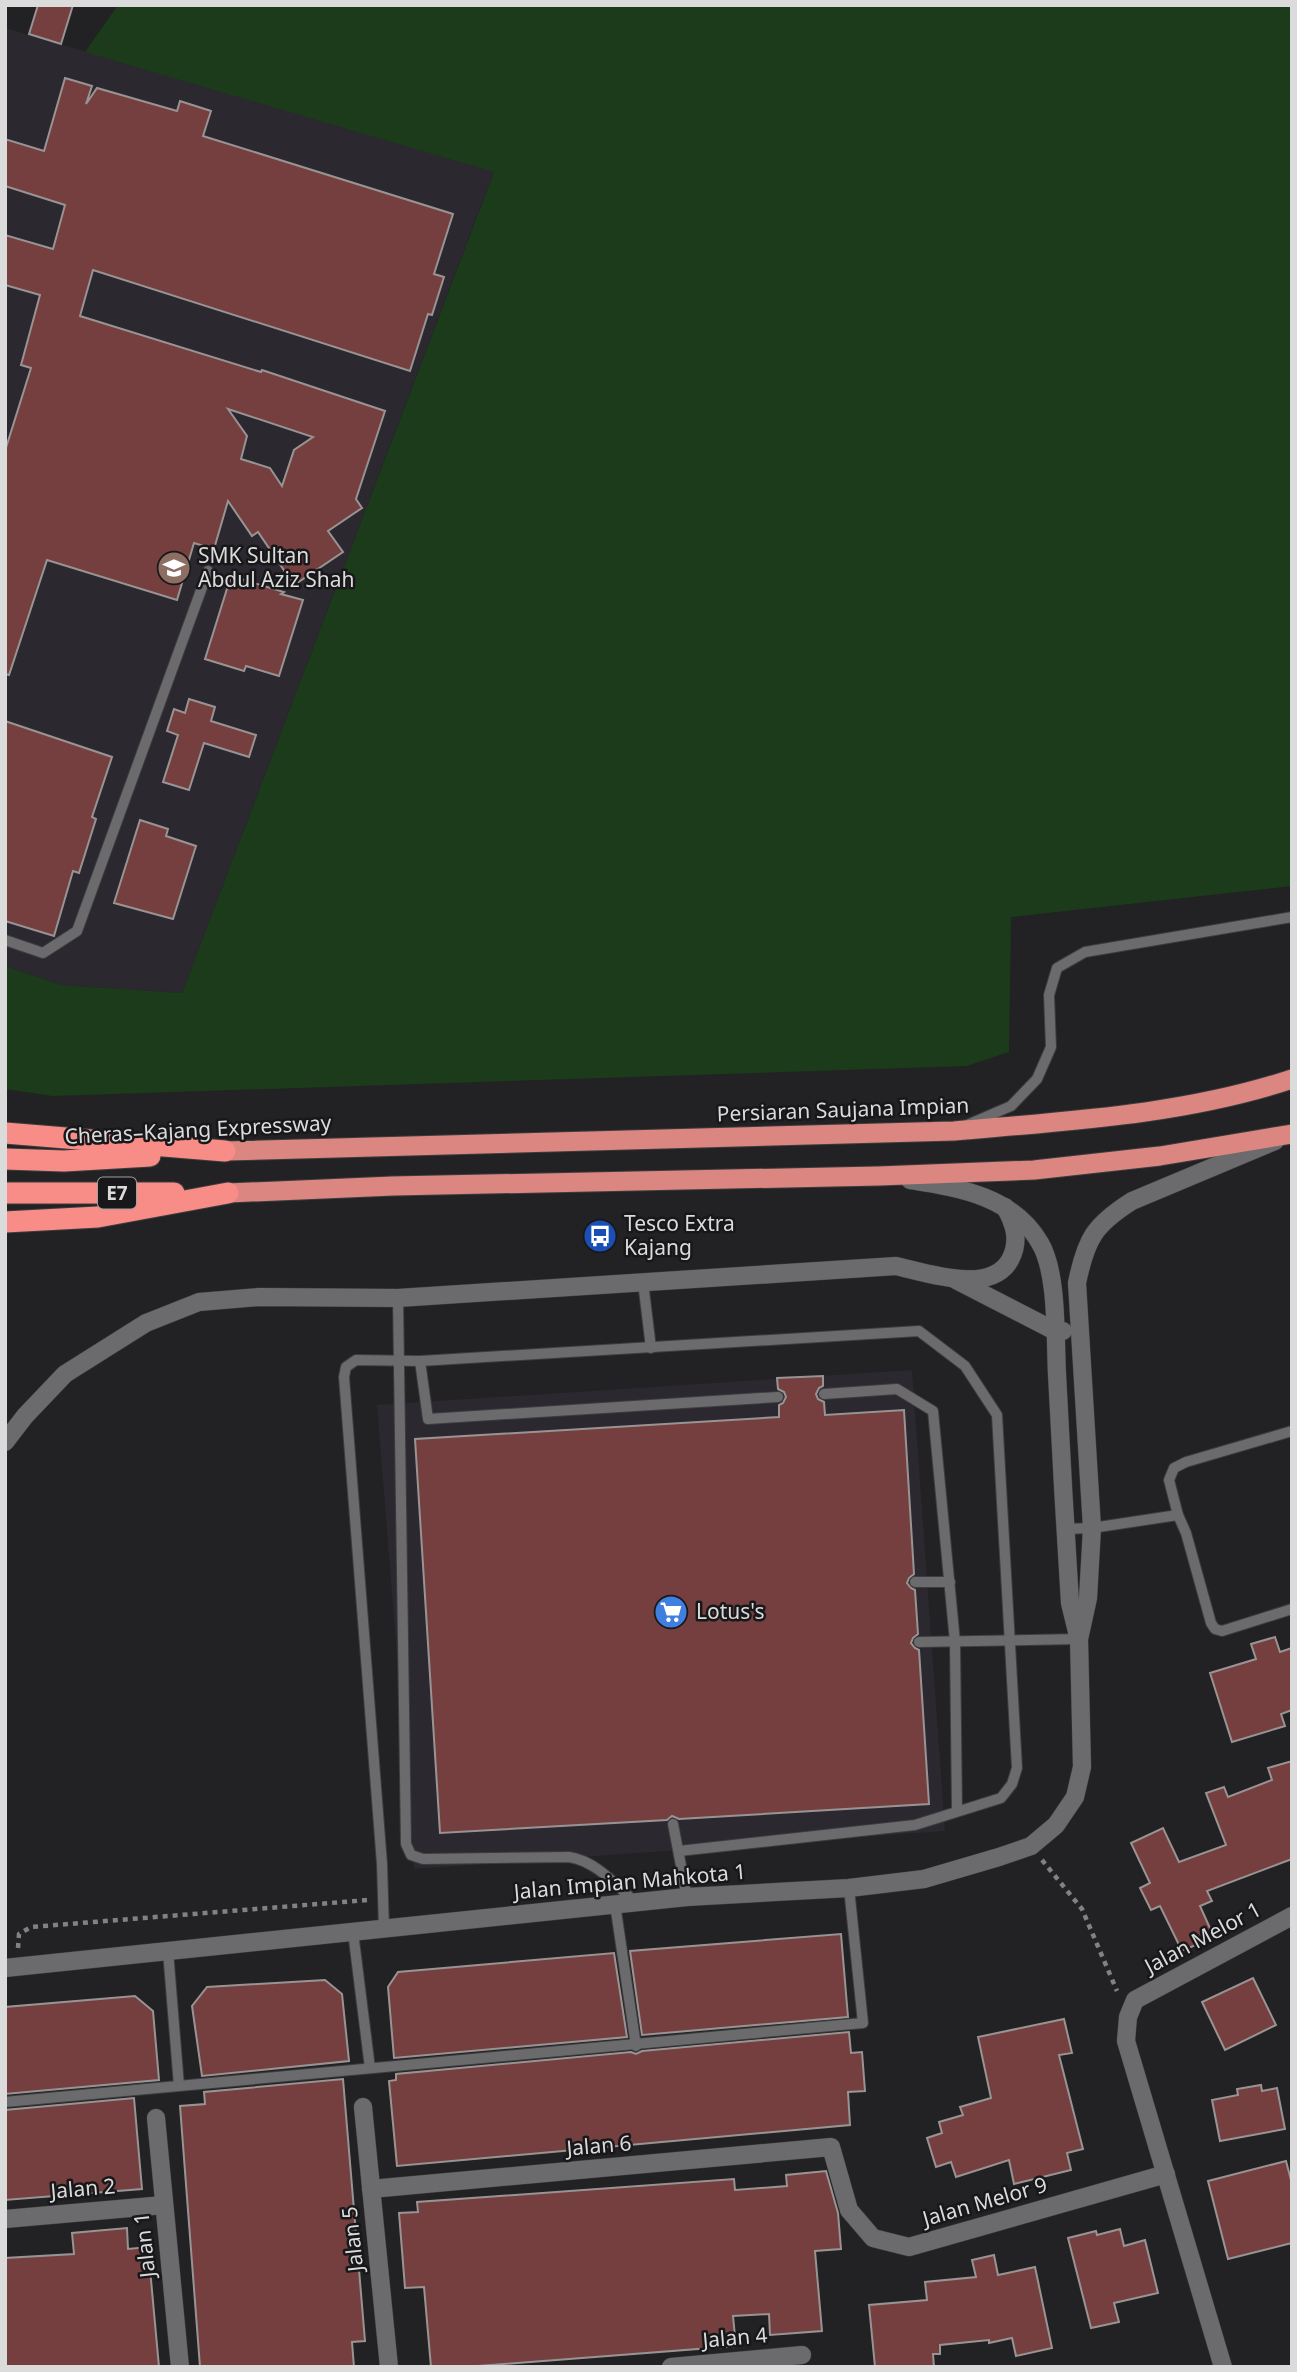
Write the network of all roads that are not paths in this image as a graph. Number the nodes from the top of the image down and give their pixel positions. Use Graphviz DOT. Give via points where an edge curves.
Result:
graph roads {
  1 [pos="208,571"];
  2 [pos="1292,917"];
  3 [pos="5,940"];
  4 [pos="1292,1079"];
  5 [pos="954,1131"];
  6 [pos="5,1133"];
  7 [pos="1291,1134"];
  8 [pos="392,1147"];
  9 [pos="225,1151"];
  10 [pos="5,1159"];
  11 [pos="879,1176"];
  12 [pos="5,1193"];
  13 [pos="228,1193"];
  14 [pos="1005,1207"];
  15 [pos="5,1222"];
  16 [pos="953,1278"];
  17 [pos="643,1282"];
  18 [pos="398,1298"];
  19 [pos="1055,1331"];
  20 [pos="1080,1332"];
  21 [pos="651,1348"];
  22 [pos="420,1361"];
  23 [pos="398,1362"];
  24 [pos="824,1394"];
  25 [pos="778,1397"];
  26 [pos="1292,1431"];
  27 [pos="5,1442"];
  28 [pos="1178,1514"];
  29 [pos="1092,1528"];
  30 [pos="1065,1529"];
  31 [pos="950,1582"];
  32 [pos="915,1583"];
  33 [pos="1292,1608"];
  34 [pos="1079,1639"];
  35 [pos="1010,1641"];
  36 [pos="919,1642"];
  37 [pos="956,1642"];
  38 [pos="957,1811"];
  39 [pos="673,1824"];
  40 [pos="679,1851"];
  41 [pos="849,1888"];
  42 [pos="687,1897"];
  43 [pos="636,1902"];
  44 [pos="615,1904"];
  45 [pos="1292,1916"];
  46 [pos="384,1929"];
  47 [pos="353,1932"];
  48 [pos="169,1951"];
  49 [pos="12,1965"];
  50 [pos="636,2046"];
  51 [pos="370,2068"];
  52 [pos="179,2086"];
  53 [pos="5,2102"];
  54 [pos="363,2107"];
  55 [pos="156,2118"];
  56 [pos="831,2147"];
  57 [pos="1166,2174"];
  58 [pos="371,2189"];
  59 [pos="164,2205"];
  60 [pos="5,2219"];
  61 [pos="802,2355"];
  62 [pos="1221,2358"];
  63 [pos="180,2367"];
  64 [pos="389,2367"];
  65 [pos="671,2367"];
  1 -- 3 [label="lane" via="77,931 43,953"];
  2 -- 5 [label="lane" via="1085,952 1057,968 1049,995 1051,1047 1037,1079 1011,1106"];
  4 -- 5 [label="highway, Persiaran Saujana Impian" via="1187,1105"];
  5 -- 8 [label="highway, Persiaran Saujana Impian"];
  6 -- 9 [label="highway"];
  7 -- 11 [label="highway" via="1160,1156 1034,1170"];
  7 -- 20 [label="street" via="1113,1213 1094,1231 1083,1253 1077,1283"];
  8 -- 9 [label="highway, Cheras–Kajang Expressway / E7"];
  9 -- 10 [label="highway, Cheras–Kajang Expressway / E7" via="64,1161"];
  11 -- 13 [label="highway, E7"];
  11 -- 14 [label="street" via="960,1188"];
  12 -- 13 [label="highway, E7"];
  13 -- 15 [label="highway" via="99,1217"];
  14 -- 16 [label="street" via="1016,1238 1006,1269 982,1279"];
  14 -- 19 [label="street" via="1041,1243 1052,1284"];
  16 -- 17 [label="street" via="896,1266"];
  16 -- 19 [label="street"];
  17 -- 18 [label="street"];
  17 -- 21 [label="lane"];
  18 -- 23 [label="lane"];
  18 -- 27 [label="street" via="260,1297 200,1303 146,1323 65,1374"];
  19 -- 20 [label="street"];
  19 -- 30 [label="street"];
  20 -- 29 [label="street"];
  21 -- 22 [label="lane"];
  21 -- 35 [label="lane" via="919,1331 965,1366 997,1415"];
  22 -- 23 [label="lane"];
  22 -- 25 [label="lane" via="428,1419"];
  23 -- 43 [label="lane" via="406,1844 411,1855 423,1858 581,1859"];
  23 -- 46 [label="lane" via="356,1360 346,1367 344,1377"];
  24 -- 31 [label="lane" via="897,1389 933,1411"];
  26 -- 28 [label="lane" via="1174,1468 1169,1480"];
  28 -- 29 [label="lane"];
  28 -- 33 [label="lane" via="1215,1629 1222,1631"];
  29 -- 30 [label="lane"];
  29 -- 34 [label="street" via="1088,1598"];
  30 -- 34 [label="street" via="1070,1603"];
  31 -- 32 [label="lane"];
  31 -- 37 [label="lane"];
  34 -- 35 [label="lane"];
  34 -- 41 [label="street, Jalan Impian Mahkota 1" via="1082,1767 1075,1797 1056,1825 1031,1846 999,1857 924,1879"];
  35 -- 37 [label="lane"];
  35 -- 38 [label="lane" via="1017,1768 1001,1798"];
  36 -- 37 [label="lane"];
  37 -- 38 [label="lane"];
  38 -- 40 [label="lane" via="915,1825"];
  39 -- 40 [label="lane"];
  40 -- 42 [label="lane"];
  41 -- 42 [label="street, Jalan Impian Mahkota 1"];
  41 -- 50 [label="lane" via="863,2023"];
  42 -- 43 [label="street, Jalan Impian Mahkota 1"];
  43 -- 44 [label="street, Jalan Impian Mahkota 1"];
  44 -- 46 [label="street, Jalan Impian Mahkota 1"];
  44 -- 50 [label="lane"];
  45 -- 57 [label="street, Jalan Melor 1" via="1135,2000 1126,2041"];
  46 -- 47 [label="street, Jalan Impian Mahkota 1"];
  47 -- 48 [label="street, Jalan Impian Mahkota 1"];
  47 -- 51 [label="lane"];
  48 -- 49 [label="street, Jalan Impian Mahkota 1"];
  48 -- 52 [label="lane"];
  50 -- 51 [label="lane"];
  51 -- 52 [label="lane"];
  52 -- 53 [label="lane"];
  54 -- 58 [label="street, Jalan 5"];
  55 -- 59 [label="street, Jalan 1"];
  56 -- 57 [label="street, Jalan Melor 9" via="849,2210 873,2238 909,2246"];
  56 -- 58 [label="street, Jalan 6"];
  57 -- 62 [label="street"];
  58 -- 64 [label="street, Jalan 5"];
  59 -- 60 [label="street, Jalan 2"];
  59 -- 63 [label="street, Jalan 1"];
  61 -- 65 [label="street, Jalan 4"];
}
